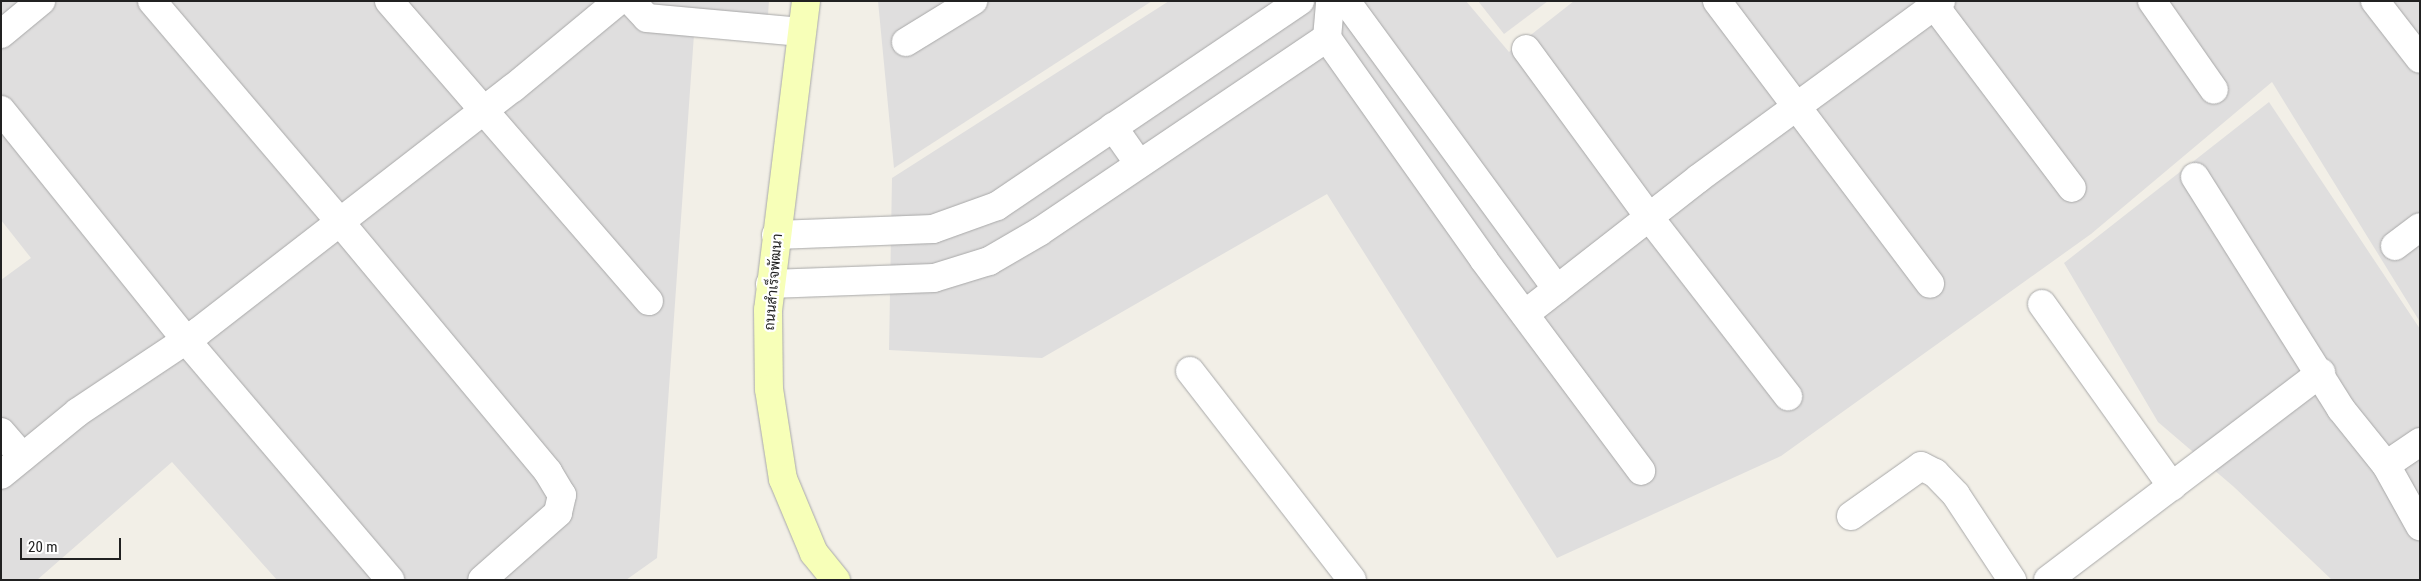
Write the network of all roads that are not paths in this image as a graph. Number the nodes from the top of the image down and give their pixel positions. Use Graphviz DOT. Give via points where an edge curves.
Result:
graph roads {
  1 [pos="41,1"];
  2 [pos="152,1"];
  3 [pos="390,1"];
  4 [pos="806,1"];
  5 [pos="974,1"];
  6 [pos="1300,1"];
  7 [pos="1330,1"];
  8 [pos="1346,1"];
  9 [pos="1717,1"];
  10 [pos="2152,1"];
  11 [pos="2375,1"];
  12 [pos="1935,3"];
  13 [pos="626,5"];
  14 [pos="801,32"];
  15 [pos="1,34"];
  16 [pos="1326,38"];
  17 [pos="906,42"];
  18 [pos="1526,49"];
  19 [pos="2420,59"];
  20 [pos="2214,90"];
  21 [pos="1796,107"];
  22 [pos="1,110"];
  23 [pos="483,110"];
  24 [pos="1113,127"];
  25 [pos="1139,164"];
  26 [pos="2195,177"];
  27 [pos="2072,188"];
  28 [pos="1649,217"];
  29 [pos="340,222"];
  30 [pos="2420,227"];
  31 [pos="776,236"];
  32 [pos="2395,246"];
  33 [pos="770,284"];
  34 [pos="1930,284"];
  35 [pos="1557,289"];
  36 [pos="649,301"];
  37 [pos="2042,304"];
  38 [pos="1525,314"];
  39 [pos="186,340"];
  40 [pos="1190,371"];
  41 [pos="2320,374"];
  42 [pos="1788,396"];
  43 [pos="1,432"];
  44 [pos="2420,442"];
  45 [pos="23,457"];
  46 [pos="2386,466"];
  47 [pos="1641,471"];
  48 [pos="1,475"];
  49 [pos="2172,486"];
  50 [pos="1851,516"];
  51 [pos="2420,526"];
  52 [pos="390,580"];
  53 [pos="482,580"];
  54 [pos="836,580"];
  55 [pos="1352,580"];
  56 [pos="2012,580"];
  57 [pos="2048,580"];
  1 -- 15 [label="street"];
  2 -- 29 [label="street"];
  3 -- 23 [label="street"];
  4 -- 14 [label="street, ถนนสำเร็จพัฒนา"];
  5 -- 17 [label="street"];
  6 -- 24 [label="street"];
  7 -- 16 [label="street"];
  8 -- 35 [label="street"];
  9 -- 21 [label="street"];
  10 -- 20 [label="street"];
  11 -- 19 [label="street"];
  12 -- 21 [label="street"];
  12 -- 27 [label="street"];
  13 -- 14 [label="street"];
  13 -- 23 [label="street"];
  14 -- 31 [label="street, ถนนสำเร็จพัฒนา"];
  16 -- 25 [label="street"];
  16 -- 38 [label="street"];
  18 -- 28 [label="street"];
  21 -- 28 [label="street"];
  21 -- 34 [label="street"];
  22 -- 39 [label="street"];
  23 -- 29 [label="street"];
  23 -- 36 [label="street"];
  24 -- 25 [label="street"];
  24 -- 31 [label="street" via="997,206 933,230"];
  25 -- 33 [label="street" via="1039,232 989,261 934,278"];
  26 -- 41 [label="street"];
  28 -- 35 [label="street"];
  28 -- 42 [label="street"];
  29 -- 39 [label="street"];
  29 -- 53 [label="street" via="548,472 562,495 558,513"];
  30 -- 32 [label="street"];
  31 -- 33 [label="street, ถนนสำเร็จพัฒนา"];
  33 -- 54 [label="street, ถนนสำเร็จพัฒนา" via="769,390 783,479 814,553"];
  35 -- 38 [label="street"];
  37 -- 49 [label="street"];
  38 -- 47 [label="street"];
  39 -- 45 [label="street" via="78,412"];
  39 -- 52 [label="street"];
  40 -- 55 [label="street"];
  41 -- 46 [label="street" via="2341,409"];
  41 -- 49 [label="street"];
  43 -- 45 [label="street"];
  44 -- 46 [label="street"];
  45 -- 48 [label="street"];
  46 -- 51 [label="street"];
  49 -- 57 [label="street"];
  50 -- 56 [label="street" via="1921,466 1935,472 1956,495"];
}
